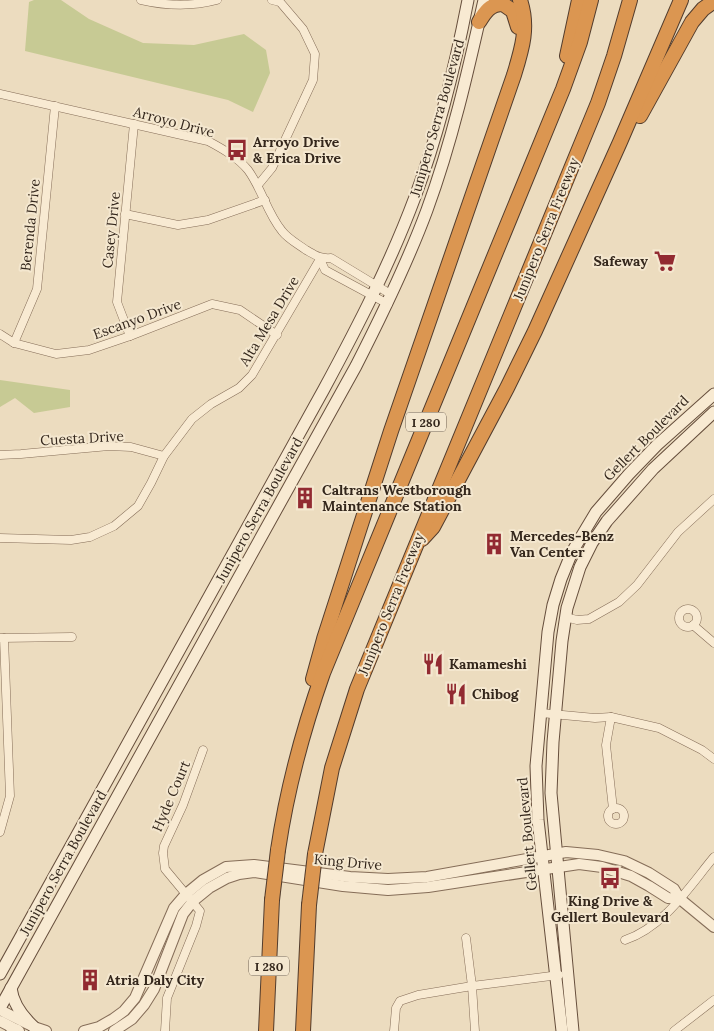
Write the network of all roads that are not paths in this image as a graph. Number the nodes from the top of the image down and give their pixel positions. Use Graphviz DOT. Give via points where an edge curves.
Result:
graph roads {
  1 [pos="141,0"];
  2 [pos="217,0"];
  3 [pos="272,0"];
  4 [pos="464,0"];
  5 [pos="468,0"];
  6 [pos="484,0"];
  7 [pos="520,0"];
  8 [pos="579,0"];
  9 [pos="591,0"];
  10 [pos="630,0"];
  11 [pos="681,0"];
  12 [pos="714,1"];
  13 [pos="479,22"];
  14 [pos="464,23"];
  15 [pos="514,75"];
  16 [pos="0,94"];
  17 [pos="557,104"];
  18 [pos="55,106"];
  19 [pos="134,124"];
  20 [pos="620,142"];
  21 [pos="258,185"];
  22 [pos="265,200"];
  23 [pos="125,214"];
  24 [pos="320,259"];
  25 [pos="375,292"];
  26 [pos="390,300"];
  27 [pos="0,334"];
  28 [pos="277,335"];
  29 [pos="130,336"];
  30 [pos="14,343"];
  31 [pos="713,397"];
  32 [pos="714,412"];
  33 [pos="0,455"];
  34 [pos="164,456"];
  35 [pos="714,499"];
  36 [pos="0,538"];
  37 [pos="415,547"];
  38 [pos="565,617"];
  39 [pos="693,625"];
  40 [pos="72,637"];
  41 [pos="2,638"];
  42 [pos="714,643"];
  43 [pos="541,714"];
  44 [pos="555,715"];
  45 [pos="612,717"];
  46 [pos="203,750"];
  47 [pos="714,759"];
  48 [pos="290,784"];
  49 [pos="613,809"];
  50 [pos="0,832"];
  51 [pos="557,854"];
  52 [pos="542,857"];
  53 [pos="714,857"];
  54 [pos="557,867"];
  55 [pos="545,870"];
  56 [pos="190,898"];
  57 [pos="680,898"];
  58 [pos="714,927"];
  59 [pos="466,938"];
  60 [pos="625,940"];
  61 [pos="16,945"];
  62 [pos="0,958"];
  63 [pos="0,974"];
  64 [pos="562,975"];
  65 [pos="472,986"];
  66 [pos="11,988"];
  67 [pos="714,1000"];
  68 [pos="0,1009"];
  69 [pos="0,1020"];
  70 [pos="34,1027"];
  71 [pos="16,1031"];
  72 [pos="46,1031"];
  73 [pos="84,1031"];
  74 [pos="114,1031"];
  75 [pos="165,1031"];
  76 [pos="266,1031"];
  77 [pos="303,1031"];
  78 [pos="394,1031"];
  79 [pos="475,1031"];
  80 [pos="562,1031"];
  81 [pos="573,1031"];
  82 [pos="674,1031"];
  1 -- 2 [label="street" via="163,5 200,5"];
  3 -- 21 [label="street" via="280,2 303,29 315,54 313,80 272,168"];
  4 -- 14 [label="main road"];
  5 -- 14 [label="main road, Junipero Serra Boulevard"];
  6 -- 13 [label="main road, Junipero Serra Boulevard"];
  7 -- 15 [label="highway" via="525,16 525,36"];
  8 -- 17 [label="highway"];
  9 -- 17 [label="highway, I 280" via="575,57"];
  10 -- 37 [label="highway, Junipero Serra Freeway / I 280" via="598,103"];
  11 -- 20 [label="highway"];
  12 -- 20 [label="highway" via="692,22 630,135"];
  13 -- 15 [label="highway" via="492,6 503,4 513,11 519,36"];
  13 -- 26 [label="main road, Junipero Serra Boulevard" via="441,170"];
  14 -- 25 [label="main road, Junipero Serra Boulevard" via="426,165"];
  15 -- 48 [label="highway" via="390,430 353,546 318,657"];
  16 -- 18 [label="street, Arroyo Drive"];
  17 -- 48 [label="highway, I 280" via="329,657 307,720"];
  18 -- 19 [label="street, Arroyo Drive"];
  18 -- 30 [label="street, Berenda Drive" via="36,288"];
  19 -- 21 [label="street, Arroyo Drive" via="208,142 223,149 236,157"];
  19 -- 23 [label="street, Casey Drive"];
  20 -- 37 [label="highway" via="507,388 433,527"];
  21 -- 22 [label="street, Arroyo Drive"];
  22 -- 23 [label="street" via="208,220 178,225"];
  22 -- 24 [label="street, Arroyo Drive" via="282,232"];
  23 -- 29 [label="street, Casey Drive" via="117,302"];
  24 -- 25 [label="street, Arroyo Drive" via="330,258"];
  24 -- 25 [label="street, Arroyo Drive" via="325,270"];
  24 -- 28 [label="street, Alta Mesa Drive"];
  25 -- 26 [label="street, Arroyo Drive"];
  25 -- 61 [label="main road, Junipero Serra Boulevard"];
  26 -- 66 [label="main road, Junipero Serra Boulevard"];
  27 -- 30 [label="street, Escanyo Drive"];
  28 -- 29 [label="street, Escanyo Drive" via="240,310 212,304"];
  28 -- 34 [label="street, Alta Mesa Drive" via="252,375 239,388 192,419"];
  29 -- 30 [label="street, Escanyo Drive" via="89,350 56,354"];
  31 -- 43 [label="main road, Gellert Boulevard" via="672,431 622,482 596,512 576,545 553,604"];
  32 -- 38 [label="main road, Gellert Boulevard" via="653,469 602,528 577,575"];
  33 -- 34 [label="street, Cuesta Drive" via="109,446 131,447"];
  34 -- 36 [label="street, Alta Mesa Drive" via="138,506 114,526 90,537 71,540"];
  35 -- 38 [label="street" via="678,532 637,585 619,602 589,619"];
  37 -- 77 [label="highway, Junipero Serra Freeway / I 280, bridge" via="363,674 330,776 309,905"];
  38 -- 44 [label="main road, Gellert Boulevard"];
  39 -- 42 [label="street"];
  40 -- 41 [label="street"];
  41 -- 50 [label="street" via="10,796"];
  43 -- 44 [label="street"];
  43 -- 52 [label="main road, Gellert Boulevard" via="536,766"];
  44 -- 45 [label="street"];
  44 -- 51 [label="main road, Gellert Boulevard" via="551,784"];
  45 -- 47 [label="street" via="659,728"];
  45 -- 49 [label="street" via="606,745"];
  46 -- 56 [label="street, Hyde Court" via="162,852 166,870"];
  48 -- 76 [label="highway, I 280, bridge" via="272,900"];
  51 -- 52 [label="street, King Drive"];
  51 -- 54 [label="main road, Gellert Boulevard"];
  51 -- 57 [label="street, King Drive" via="598,855 624,861 674,889"];
  52 -- 55 [label="main road, Gellert Boulevard"];
  52 -- 56 [label="street, King Drive" via="426,877 388,879 254,865 226,867 203,880"];
  53 -- 57 [label="street"];
  54 -- 55 [label="street, King Drive"];
  54 -- 57 [label="street, King Drive" via="579,864 602,867 631,876 668,898"];
  54 -- 64 [label="main road, Gellert Boulevard"];
  55 -- 56 [label="street, King Drive" via="388,890 254,872 227,878"];
  55 -- 64 [label="main road, Gellert Boulevard"];
  56 -- 73 [label="street, King Drive" via="174,908 135,998 113,1019"];
  56 -- 74 [label="street, King Drive" via="154,989 132,1019"];
  56 -- 75 [label="street" via="200,911 167,998"];
  57 -- 58 [label="street, King Drive"];
  57 -- 60 [label="street" via="660,919"];
  59 -- 65 [label="street"];
  61 -- 62 [label="main road"];
  61 -- 63 [label="main road, Junipero Serra Boulevard"];
  64 -- 65 [label="street"];
  64 -- 80 [label="main road, Gellert Boulevard"];
  64 -- 81 [label="main road, Gellert Boulevard"];
  65 -- 78 [label="street" via="400,1001 396,1008"];
  65 -- 79 [label="street"];
  66 -- 68 [label="main road, Junipero Serra Boulevard"];
  66 -- 70 [label="main road" via="23,1017"];
  67 -- 82 [label="street"];
  68 -- 70 [label="street"];
  69 -- 71 [label="street"];
  70 -- 72 [label="street"];
}
